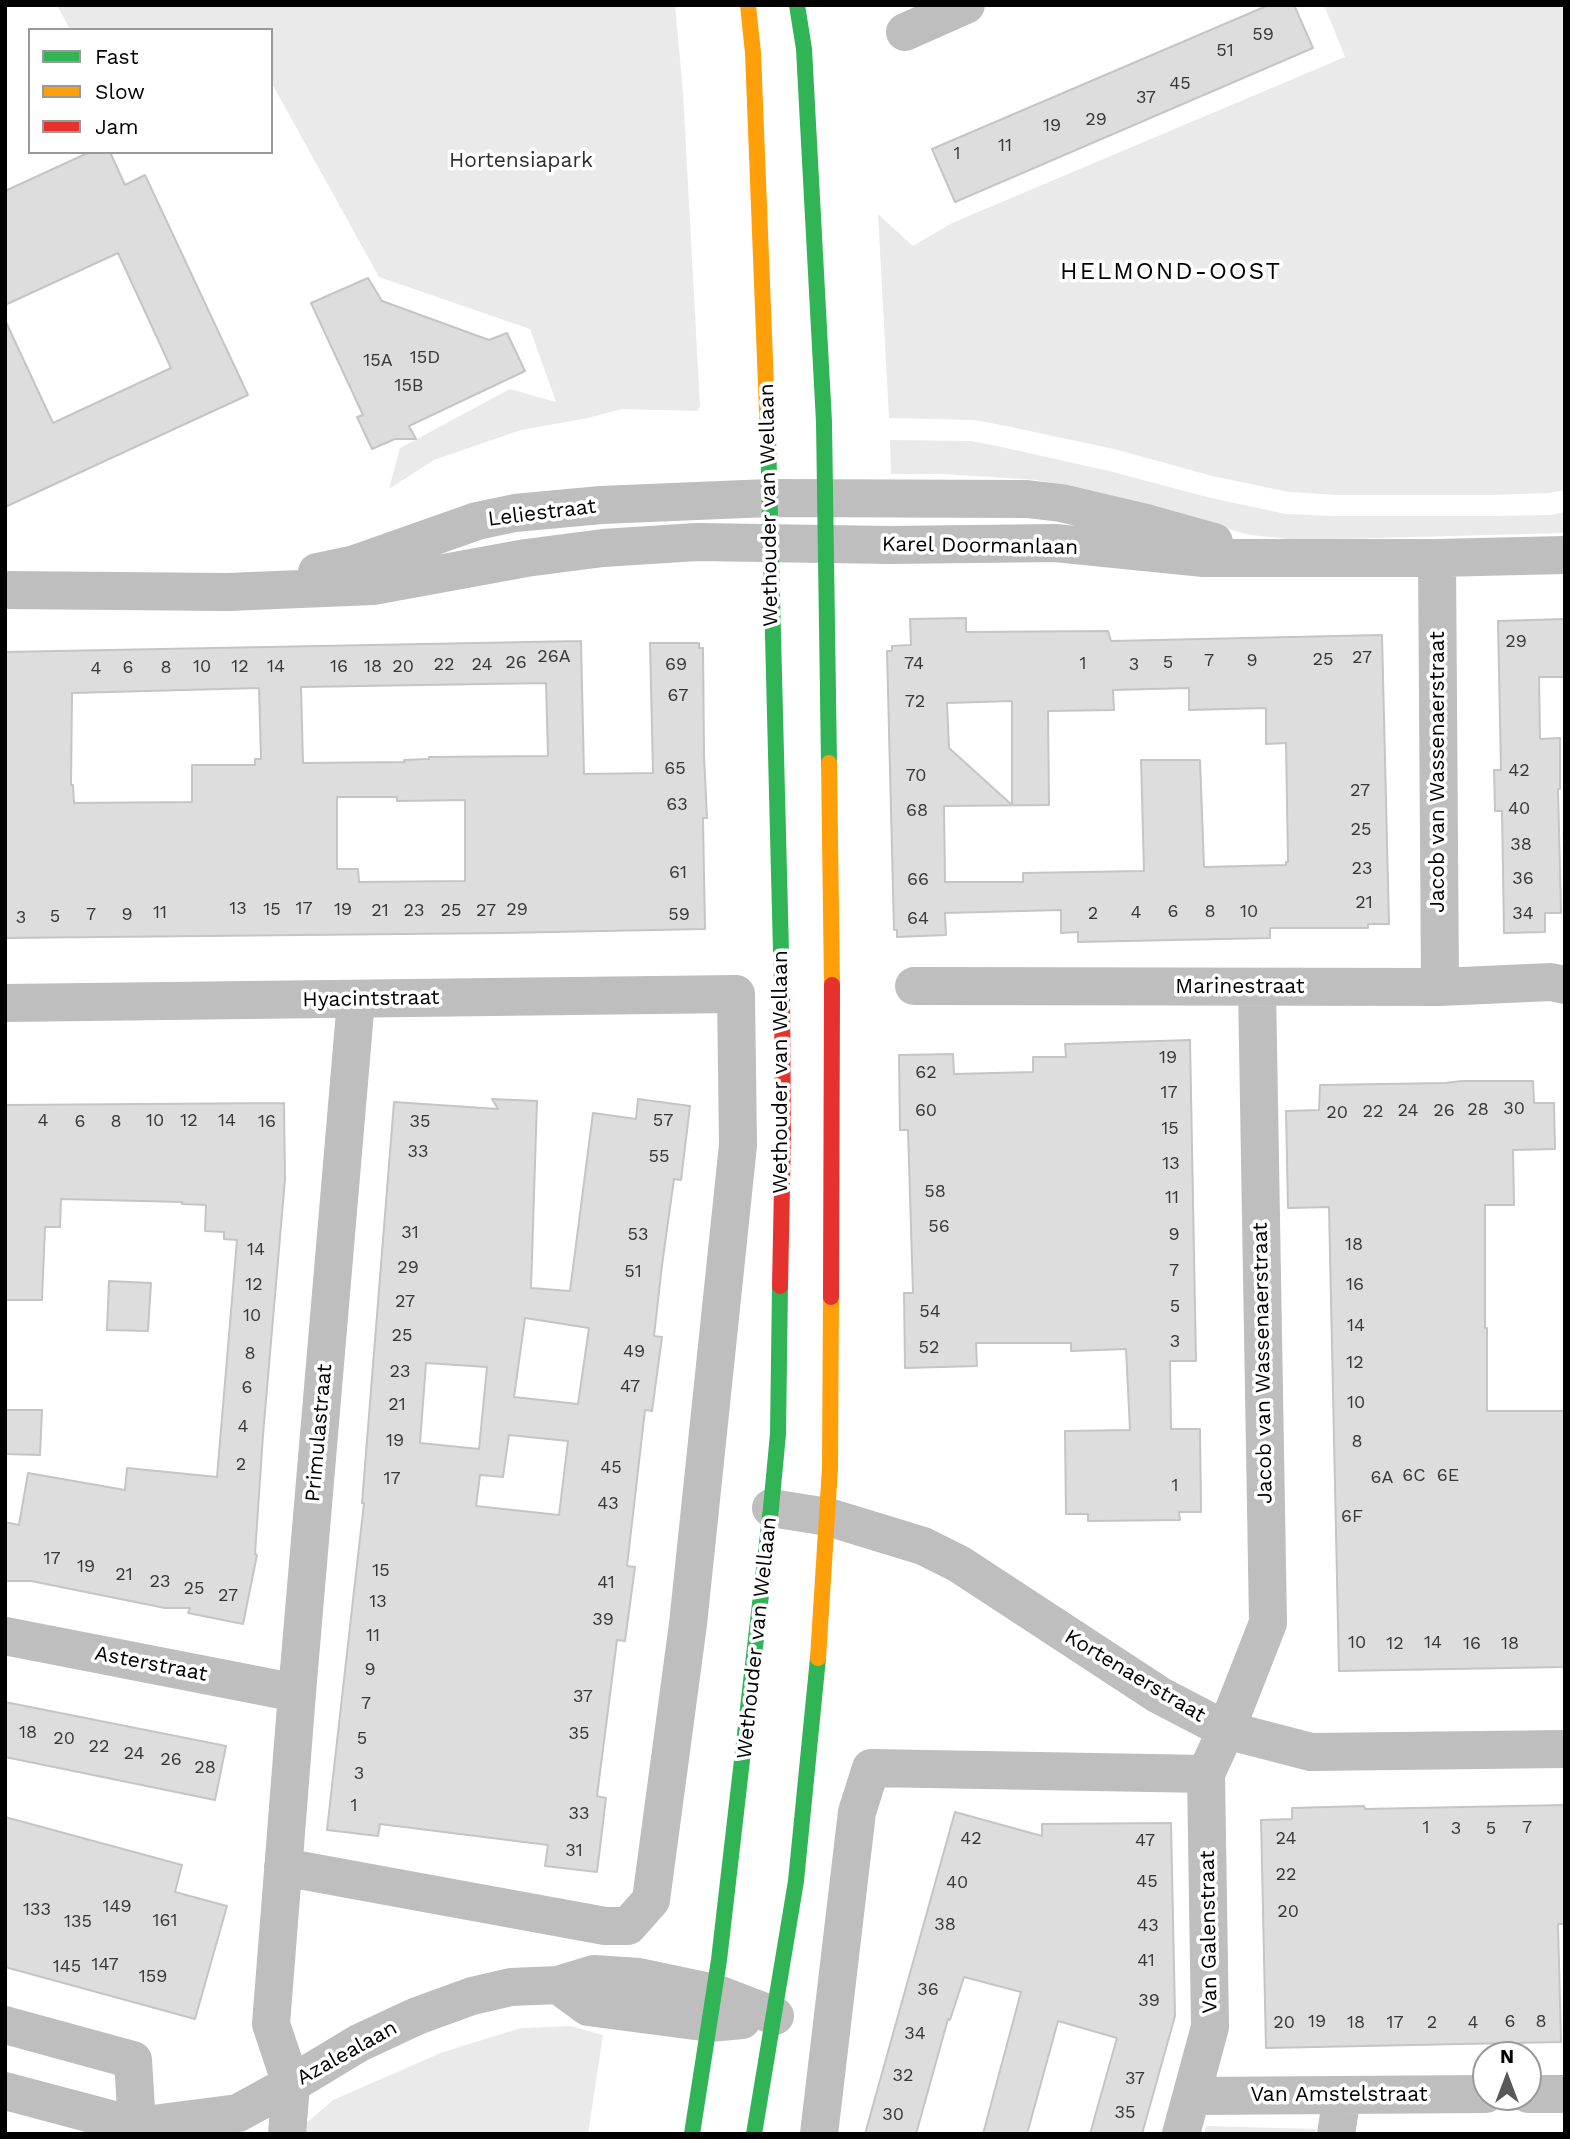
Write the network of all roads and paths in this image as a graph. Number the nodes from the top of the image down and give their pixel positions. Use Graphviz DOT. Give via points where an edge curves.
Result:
graph roads {
  1 [pos="748,5"];
  2 [pos="797,5"];
  3 [pos="965,5"];
  4 [pos="905,32"];
  5 [pos="769,498"];
  6 [pos="825,498"];
  7 [pos="770,543"];
  8 [pos="826,544"];
  9 [pos="1565,555"];
  10 [pos="1437,558"];
  11 [pos="1274,559"];
  12 [pos="5,590"];
  13 [pos="228,592"];
  14 [pos="1565,985"];
  15 [pos="914,986"];
  16 [pos="1257,987"];
  17 [pos="1440,987"];
  18 [pos="736,994"];
  19 [pos="356,1000"];
  20 [pos="5,1003"];
  21 [pos="771,1508"];
  22 [pos="828,1517"];
  23 [pos="5,1636"];
  24 [pos="297,1693"];
  25 [pos="1226,1730"];
  26 [pos="1565,1749"];
  27 [pos="1206,1774"];
  28 [pos="283,1867"];
  29 [pos="712,2008"];
  30 [pos="775,2016"];
  31 [pos="5,2025"];
  32 [pos="290,2084"];
  33 [pos="5,2091"];
  34 [pos="1472,2094"];
  35 [pos="1542,2094"];
  36 [pos="1565,2094"];
  37 [pos="1192,2096"];
  38 [pos="1342,2096"];
  39 [pos="137,2126"];
  40 [pos="287,2134"];
  41 [pos="692,2134"];
  42 [pos="754,2134"];
  43 [pos="819,2134"];
  44 [pos="1181,2134"];
  45 [pos="1336,2134"];
  1 -- 5 [label="main road, Wethouder van Wellaan"];
  2 -- 6 [label="main road" via="804,63"];
  3 -- 4 [label="street"];
  5 -- 6 [label="street, Leliestraat"];
  5 -- 7 [label="main road, Wethouder van Wellaan"];
  5 -- 13 [label="street, Leliestraat" via="515,513 477,521 355,564"];
  6 -- 8 [label="main road"];
  6 -- 11 [label="street, Karel Doormanlaan" via="1061,503"];
  7 -- 8 [label="street, Karel Doormanlaan"];
  7 -- 13 [label="street, Leliestraat" via="603,548 373,586"];
  7 -- 21 [label="main road, Wethouder van Wellaan" via="783,1122 778,1434"];
  8 -- 11 [label="street, Karel Doormanlaan" via="1055,543 1204,558"];
  8 -- 22 [label="main road" via="832,929"];
  9 -- 10 [label="street, Karel Doormanlaan"];
  10 -- 11 [label="street, Karel Doormanlaan"];
  10 -- 17 [label="street, Jacob van Wassenaerstraat"];
  12 -- 13 [label="street, Leliestraat"];
  14 -- 17 [label="street, Marinestraat"];
  15 -- 16 [label="street, Marinestraat"];
  16 -- 17 [label="street, Marinestraat"];
  16 -- 25 [label="street, Jacob van Wassenaerstraat" via="1268,1623"];
  18 -- 19 [label="street, Hyacintstraat"];
  18 -- 28 [label="street, Wethouder van Wellaan" via="738,1145 688,1624 651,1900 628,1926 605,1926"];
  19 -- 20 [label="street, Hyacintstraat"];
  19 -- 24 [label="street, Primulastraat"];
  21 -- 22 [label="street, Kortenaerstraat"];
  21 -- 29 [label="main road, Wethouder van Wellaan"];
  22 -- 25 [label="street, Kortenaerstraat" via="923,1546 959,1564 1159,1695"];
  22 -- 30 [label="main road" via="796,1881"];
  23 -- 24 [label="street, Asterstraat"];
  24 -- 28 [label="street, Primulastraat"];
  25 -- 26 [label="street, Kortenaerstraat" via="1311,1752"];
  25 -- 27 [label="street, Van Galenstraat"];
  27 -- 37 [label="street, Van Galenstraat" via="1210,2027"];
  27 -- 43 [label="street" via="871,1768 857,1812"];
  28 -- 32 [label="street, Primulastraat" via="271,2024"];
  29 -- 30 [label="street, Azalealaan"];
  29 -- 32 [label="street, Azalealaan" via="639,1977 594,1974 558,1985 511,1987 417,2016 359,2043"];
  29 -- 41 [label="main road, Wethouder van Wellaan"];
  30 -- 42 [label="main road"];
  31 -- 39 [label="street" via="133,2060"];
  32 -- 39 [label="street, Azalealaan" via="238,2113"];
  32 -- 40 [label="street"];
  33 -- 39 [label="street, Azalealaan"];
  34 -- 38 [label="street, Van Amstelstraat"];
  35 -- 36 [label="street"];
  37 -- 38 [label="street, Van Amstelstraat"];
  37 -- 44 [label="street, Van Galenstraat"];
  38 -- 45 [label="street"];
}
